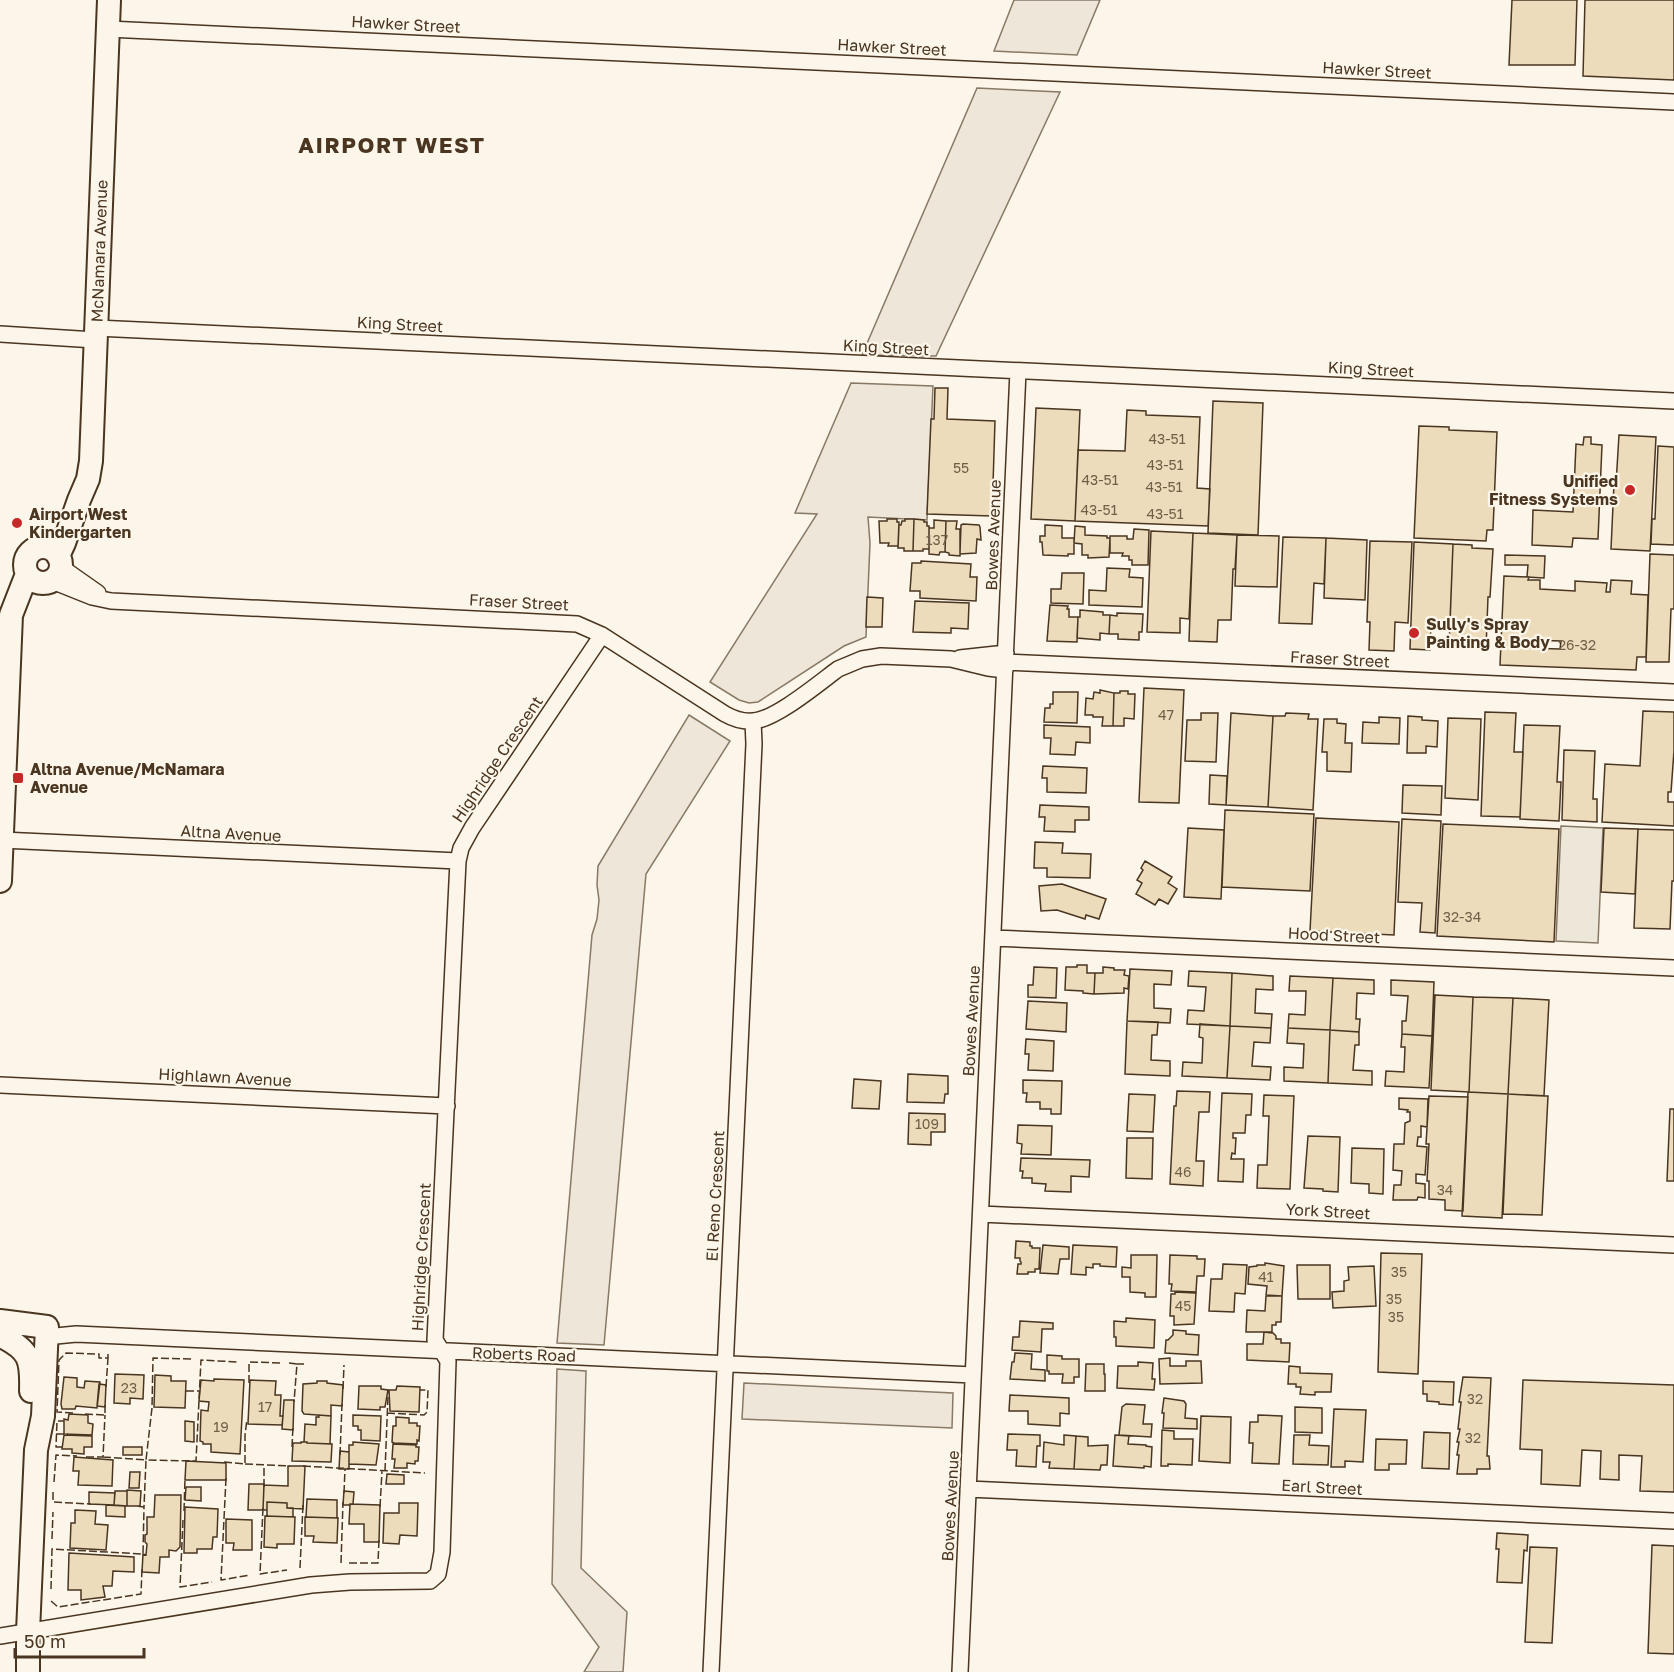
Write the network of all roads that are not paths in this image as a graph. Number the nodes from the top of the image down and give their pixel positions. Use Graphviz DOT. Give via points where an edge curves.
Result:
graph roads {
  1 [pos="109,0"];
  2 [pos="108,29"];
  3 [pos="1674,102"];
  4 [pos="0,334"];
  5 [pos="96,334"];
  6 [pos="1018,371"];
  7 [pos="1674,401"];
  8 [pos="47,568"];
  9 [pos="602,636"];
  10 [pos="1005,662"];
  11 [pos="1674,692"];
  12 [pos="753,721"];
  13 [pos="2,840"];
  14 [pos="458,861"];
  15 [pos="0,881"];
  16 [pos="993,938"];
  17 [pos="1674,968"];
  18 [pos="0,1085"];
  19 [pos="447,1106"];
  20 [pos="981,1214"];
  21 [pos="1674,1245"];
  22 [pos="3,1326"];
  23 [pos="46,1332"];
  24 [pos="442,1351"];
  25 [pos="725,1363"];
  26 [pos="973,1375"];
  27 [pos="36,1455"];
  28 [pos="968,1489"];
  29 [pos="1674,1521"];
  30 [pos="28,1632"];
  31 [pos="0,1636"];
  32 [pos="28,1672"];
  33 [pos="711,1672"];
  34 [pos="960,1672"];
  1 -- 2 [label="street, McNamara Avenue"];
  2 -- 3 [label="street, Hawker Street"];
  2 -- 5 [label="street, McNamara Avenue"];
  4 -- 5 [label="street, King Street"];
  5 -- 6 [label="street, King Street"];
  5 -- 8 [label="street, McNamara Avenue" via="88,479 64,543"];
  6 -- 7 [label="street, King Street"];
  6 -- 10 [label="street, Bowes Avenue"];
  8 -- 9 [label="street, Fraser Street" via="111,601 566,622"];
  8 -- 13 [label="street, McNamara Avenue" via="11,634"];
  9 -- 12 [label="street, Fraser Street" via="725,714"];
  9 -- 14 [label="street, Highridge Crescent" via="472,828"];
  10 -- 11 [label="street, Fraser Street"];
  10 -- 12 [label="street, Fraser Street" via="988,668 951,659 862,659 838,669 770,717"];
  10 -- 16 [label="street, Bowes Avenue"];
  12 -- 25 [label="street, El Reno Crescent"];
  13 -- 14 [label="street, Altna Avenue"];
  13 -- 15 [label="street, McNamara Avenue"];
  14 -- 19 [label="street, Highridge Crescent"];
  16 -- 17 [label="street, Hood Street"];
  16 -- 20 [label="street, Bowes Avenue"];
  18 -- 19 [label="street, Highlawn Avenue"];
  19 -- 24 [label="street, Highridge Crescent" via="435,1340"];
  20 -- 21 [label="street, York Street"];
  20 -- 26 [label="street, Bowes Avenue"];
  22 -- 23 [label="street, Roberts Road"];
  22 -- 27 [label="street" via="32,1369 30,1428"];
  23 -- 24 [label="street, Roberts Road"];
  23 -- 27 [label="street" via="43,1416"];
  24 -- 25 [label="street, Roberts Road"];
  24 -- 30 [label="street, Highridge Crescent" via="448,1361 441,1552 438,1574 430,1581 311,1585"];
  25 -- 26 [label="street, Roberts Road"];
  25 -- 33 [label="street, El Reno Crescent"];
  26 -- 28 [label="street, Bowes Avenue"];
  27 -- 30 [label="street"];
  28 -- 29 [label="street, Earl Street"];
  28 -- 34 [label="street, Bowes Avenue"];
  30 -- 31 [label="street, Highridge Crescent"];
  30 -- 32 [label="street"];
}
